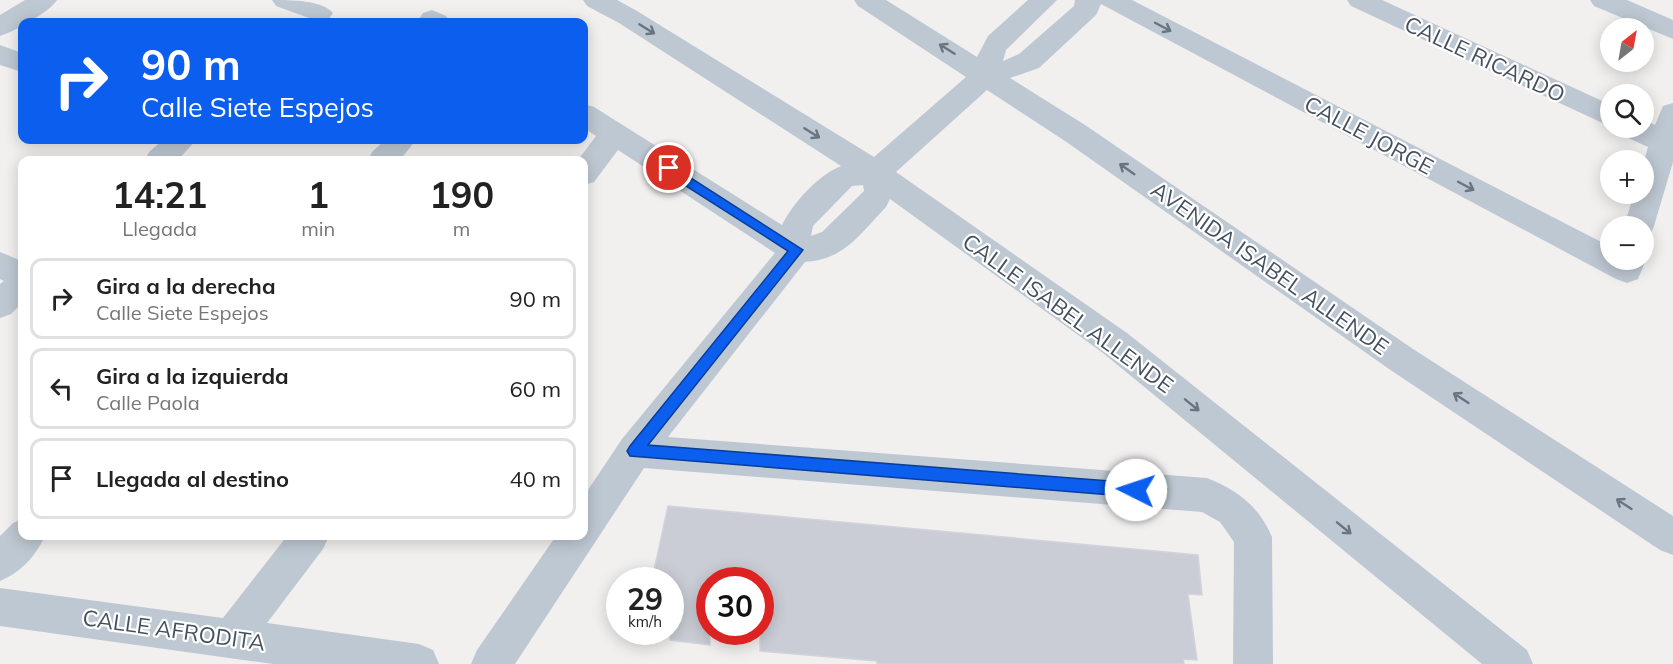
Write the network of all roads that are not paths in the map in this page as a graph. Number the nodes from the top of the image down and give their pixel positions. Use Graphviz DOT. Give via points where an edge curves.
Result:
graph roads {
  1 [pos="44,0"];
  2 [pos="285,0"];
  3 [pos="596,0"];
  4 [pos="867,0"];
  5 [pos="1088,0"];
  6 [pos="1111,0"];
  7 [pos="1360,0"];
  8 [pos="1603,0"];
  9 [pos="1035,8"];
  10 [pos="322,12"];
  11 [pos="0,27"];
  12 [pos="1673,30"];
  13 [pos="1058,35"];
  14 [pos="0,54"];
  15 [pos="18,61"];
  16 [pos="987,74"];
  17 [pos="1600,112"];
  18 [pos="1673,113"];
  19 [pos="588,117"];
  20 [pos="614,133"];
  21 [pos="1654,137"];
  22 [pos="1663,141"];
  23 [pos="177,144"];
  24 [pos="398,144"];
  25 [pos="164,156"];
  26 [pos="386,156"];
  27 [pos="588,169"];
  28 [pos="876,173"];
  29 [pos="1642,216"];
  30 [pos="796,250"];
  31 [pos="1600,251"];
  32 [pos="0,265"];
  33 [pos="18,273"];
  34 [pos="18,288"];
  35 [pos="0,304"];
  36 [pos="635,451"];
  37 [pos="588,521"];
  38 [pos="1673,537"];
  39 [pos="22,540"];
  40 [pos="306,540"];
  41 [pos="575,540"];
  42 [pos="0,562"];
  43 [pos="0,607"];
  44 [pos="231,639"];
  45 [pos="419,664"];
  46 [pos="491,664"];
  47 [pos="1253,664"];
  48 [pos="1513,664"];
  1 -- 11 [label="street"];
  2 -- 10 [label="street"];
  3 -- 28 [label="street, CALLE ISABEL ALLENDE, one-way"];
  16 -- 4 [label="street, AVENIDA ISABEL ALLENDE, one-way"];
  5 -- 13 [label="street" via="1087,9"];
  6 -- 31 [label="street, CALLE JORGE, one-way"];
  7 -- 17 [label="street, CALLE RICARDO"];
  8 -- 12 [label="street"];
  9 -- 13 [label="street"];
  9 -- 16 [label="street" via="997,43"];
  13 -- 16 [label="street" via="1029,62"];
  14 -- 15 [label="street"];
  16 -- 28 [label="street"];
  38 -- 16 [label="street, AVENIDA ISABEL ALLENDE, one-way" via="1401,358"];
  18 -- 22 [label="street"];
  19 -- 20 [label="street"];
  20 -- 27 [label="street"];
  20 -- 30 [label="street"];
  21 -- 22 [label="street"];
  22 -- 29 [label="street"];
  23 -- 25 [label="street"];
  24 -- 26 [label="street"];
  28 -- 30 [label="street" via="879,191 875,199 833,241 822,248"];
  28 -- 48 [label="street, CALLE ISABEL ALLENDE, one-way" via="1115,342"];
  30 -- 36 [label="street"];
  32 -- 33 [label="street"];
  34 -- 35 [label="street"];
  36 -- 37 [label="street"];
  36 -- 47 [label="street" via="1207,495 1233,510 1253,537"];
  39 -- 42 [label="street"];
  40 -- 44 [label="street"];
  41 -- 46 [label="street"];
  43 -- 44 [label="street, CALLE AFRODITA"];
  44 -- 45 [label="street, CALLE AFRODITA"];
}
